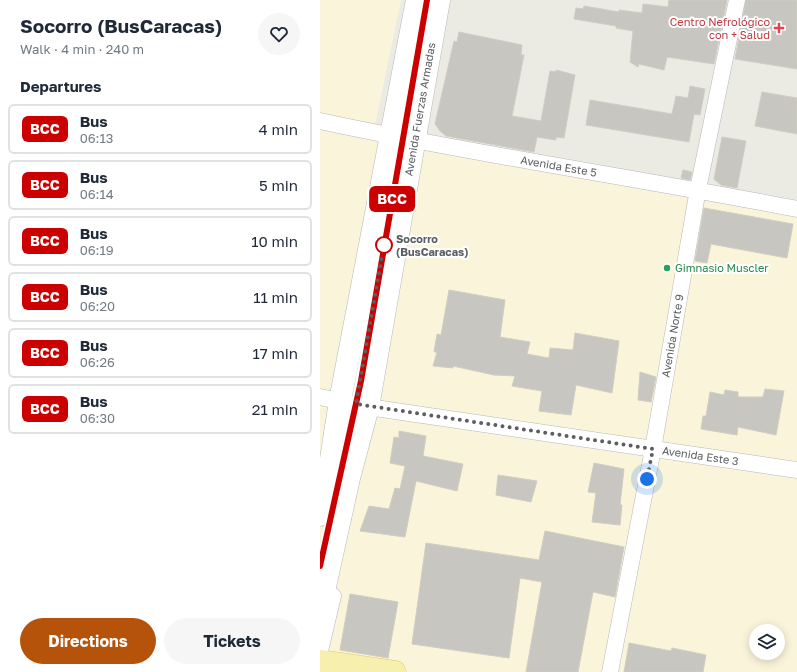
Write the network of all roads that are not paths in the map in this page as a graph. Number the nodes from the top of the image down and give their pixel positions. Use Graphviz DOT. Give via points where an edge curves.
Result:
graph roads {
  1 [pos="417,0"];
  2 [pos="439,0"];
  3 [pos="737,0"];
  4 [pos="422,30"];
  5 [pos="320,121"];
  6 [pos="403,138"];
  7 [pos="698,189"];
  8 [pos="797,209"];
  9 [pos="346,402"];
  10 [pos="349,439"];
  11 [pos="653,449"];
  12 [pos="797,470"];
  13 [pos="333,475"];
  14 [pos="320,515"];
  15 [pos="320,608"];
  16 [pos="320,651"];
  17 [pos="320,661"];
  18 [pos="395,672"];
  19 [pos="610,672"];
  1 -- 6 [label="main road, Avenida Fuerzas Armadas"];
  2 -- 6 [label="main road, Avenida Fuerzas Armadas"];
  3 -- 7 [label="street, Avenida Norte 9"];
  4 -- 6 [label="lane"];
  5 -- 6 [label="street, Avenida Este 5"];
  6 -- 7 [label="street, Avenida Este 5"];
  6 -- 9 [label="main road, Avenida Fuerzas Armadas"];
  6 -- 9 [label="main road, Avenida Fuerzas Armadas"];
  7 -- 8 [label="street, Avenida Este 5"];
  7 -- 11 [label="street, Avenida Norte 9"];
  9 -- 10 [label="lane"];
  9 -- 11 [label="street, Avenida Este 3"];
  9 -- 13 [label="main road"];
  9 -- 13 [label="main road"];
  9 -- 16 [label="street" via="359,481"];
  11 -- 12 [label="street, Avenida Este 3"];
  11 -- 19 [label="street, Avenida Norte 9"];
  13 -- 14 [label="main road"];
  13 -- 15 [label="main road"];
  17 -- 18 [label="main road"];
}
